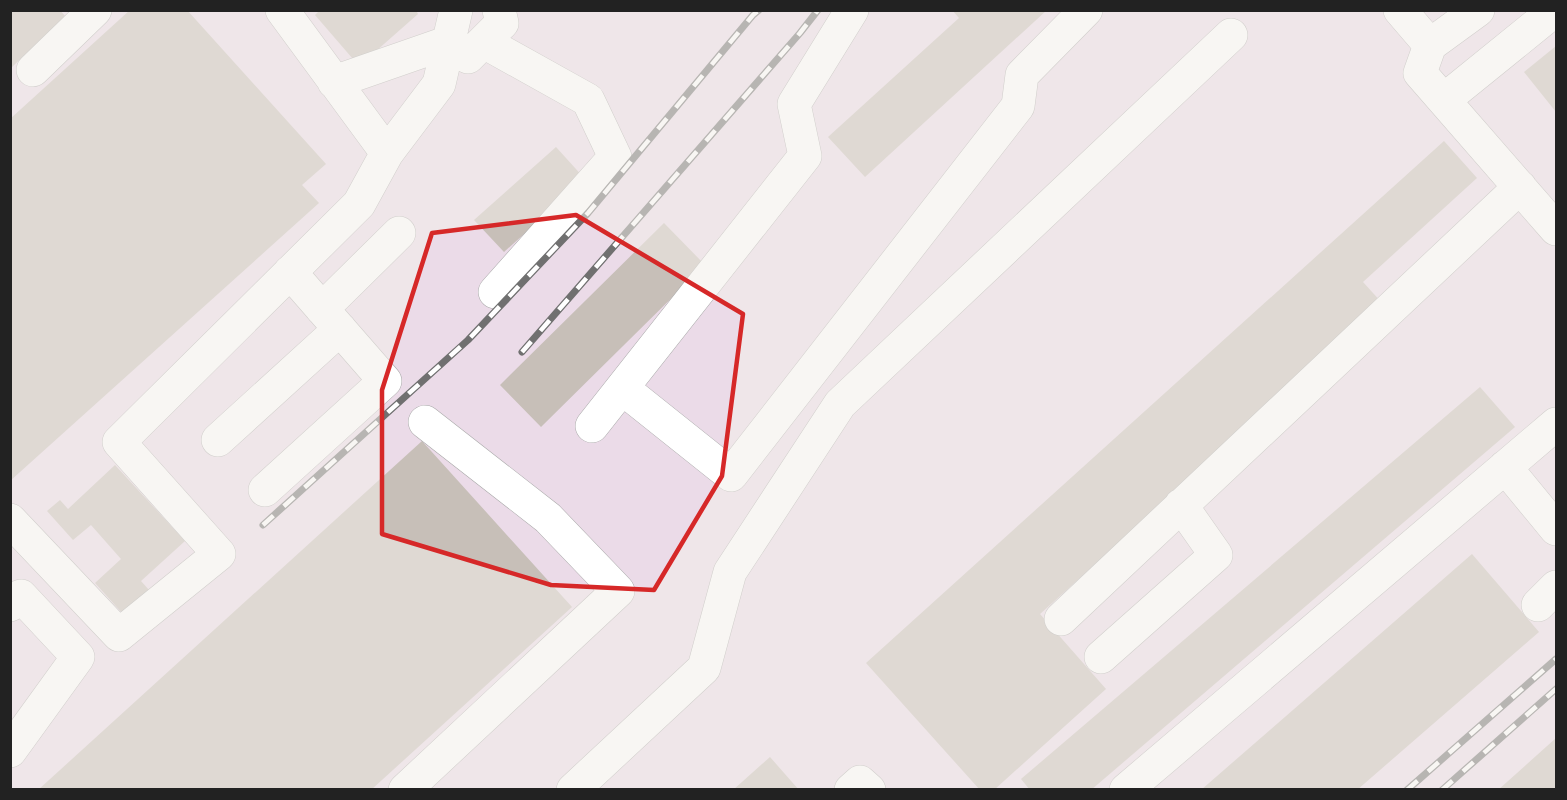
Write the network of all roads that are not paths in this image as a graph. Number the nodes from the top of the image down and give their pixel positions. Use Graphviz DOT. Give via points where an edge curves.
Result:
graph roads {
  1 [pos="95,10"];
  2 [pos="282,10"];
  3 [pos="456,10"];
  4 [pos="499,10"];
  5 [pos="852,10"];
  6 [pos="1086,10"];
  7 [pos="1400,10"];
  8 [pos="1478,10"];
  9 [pos="1555,10"];
  10 [pos="1231,35"];
  11 [pos="449,42"];
  12 [pos="484,42"];
  13 [pos="1430,45"];
  14 [pos="33,70"];
  15 [pos="334,82"];
  16 [pos="439,84"];
  17 [pos="1444,100"];
  18 [pos="387,153"];
  19 [pos="1520,187"];
  20 [pos="1557,229"];
  21 [pos="399,232"];
  22 [pos="290,272"];
  23 [pos="495,292"];
  24 [pos="331,319"];
  25 [pos="622,388"];
  26 [pos="425,422"];
  27 [pos="1557,424"];
  28 [pos="592,426"];
  29 [pos="218,440"];
  30 [pos="1505,467"];
  31 [pos="265,490"];
  32 [pos="1181,505"];
  33 [pos="10,520"];
  34 [pos="1557,529"];
  35 [pos="10,605"];
  36 [pos="1061,619"];
  37 [pos="1101,657"];
  38 [pos="10,751"];
  39 [pos="405,789"];
  40 [pos="573,789"];
  41 [pos="851,789"];
  42 [pos="870,789"];
  43 [pos="1126,789"];
  1 -- 14 [label="lane"];
  2 -- 15 [label="lane"];
  3 -- 11 [label="lane"];
  4 -- 12 [label="lane" via="502,23"];
  5 -- 25 [label="lane" via="794,104 805,156"];
  6 -- 25 [label="lane" via="1022,75 1018,106 731,475"];
  7 -- 13 [label="lane"];
  8 -- 13 [label="lane"];
  9 -- 17 [label="lane"];
  10 -- 40 [label="lane" via="840,404 730,572 704,668"];
  11 -- 15 [label="lane"];
  11 -- 16 [label="lane"];
  12 -- 16 [label="lane"];
  12 -- 23 [label="lane" via="588,100 615,157"];
  13 -- 17 [label="lane" via="1420,73"];
  15 -- 18 [label="lane"];
  16 -- 18 [label="lane"];
  17 -- 19 [label="lane"];
  18 -- 22 [label="lane" via="359,204"];
  19 -- 20 [label="lane"];
  19 -- 32 [label="lane"];
  21 -- 24 [label="lane"];
  22 -- 24 [label="lane"];
  22 -- 33 [label="lane" via="119,442 219,554 119,635"];
  24 -- 29 [label="lane"];
  24 -- 31 [label="lane" via="384,381"];
  25 -- 28 [label="lane"];
  26 -- 39 [label="lane" via="548,518 618,591"];
  27 -- 30 [label="lane"];
  30 -- 34 [label="lane"];
  30 -- 43 [label="lane"];
  32 -- 36 [label="lane"];
  32 -- 37 [label="lane" via="1216,555"];
  35 -- 38 [label="lane" via="21,596 78,657"];
  41 -- 42 [label="lane" via="860,782"];
}
